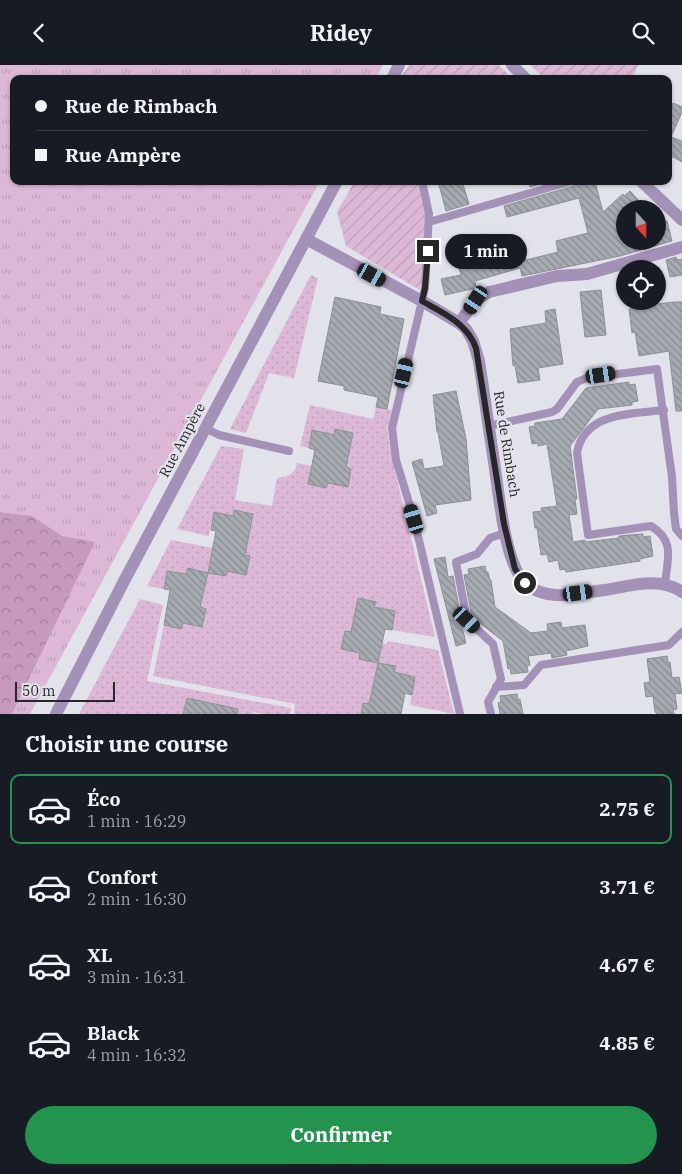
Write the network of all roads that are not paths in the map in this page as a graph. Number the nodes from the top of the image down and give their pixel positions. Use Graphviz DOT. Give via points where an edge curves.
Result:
graph roads {
  1 [pos="512,65"];
  2 [pos="522,75"];
  3 [pos="335,185"];
  4 [pos="423,185"];
  5 [pos="558,185"];
  6 [pos="645,185"];
  7 [pos="682,220"];
  8 [pos="429,222"];
  9 [pos="306,239"];
  10 [pos="682,247"];
  11 [pos="422,301"];
  12 [pos="459,323"];
  13 [pos="664,410"];
  14 [pos="488,426"];
  15 [pos="205,428"];
  16 [pos="289,451"];
  17 [pos="506,533"];
  18 [pos="682,536"];
  19 [pos="665,584"];
  20 [pos="682,592"];
  21 [pos="682,632"];
  22 [pos="496,687"];
  23 [pos="56,714"];
  24 [pos="460,714"];
  25 [pos="491,714"];
  1 -- 2 [label="street"];
  3 -- 9 [label="street, Rue Ampère"];
  4 -- 8 [label="lane"];
  5 -- 8 [label="lane"];
  6 -- 7 [label="street"];
  8 -- 11 [label="lane"];
  9 -- 11 [label="street, Rue de Rimbach"];
  9 -- 15 [label="street, Rue Ampère"];
  10 -- 12 [label="street" via="587,273 557,276 490,292 476,300"];
  11 -- 12 [label="street, Rue de Rimbach"];
  11 -- 24 [label="lane" via="392,428 396,460 414,519"];
  12 -- 14 [label="street, Rue de Rimbach" via="476,348"];
  13 -- 14 [label="lane" via="657,369 587,378 578,382 552,412"];
  13 -- 18 [label="lane" via="676,529"];
  13 -- 19 [label="lane" via="603,419 593,424 579,444 578,453 588,535 651,527 660,532 668,550"];
  14 -- 17 [label="street, Rue de Rimbach"];
  15 -- 16 [label="lane" via="219,435"];
  15 -- 23 [label="street, Rue Ampère"];
  17 -- 19 [label="street, Rue de Rimbach" via="515,569 525,583 542,593 559,596"];
  17 -- 22 [label="lane" via="490,538 477,554 456,562 467,620 493,645 501,679"];
  19 -- 20 [label="street, Rue de Rimbach"];
  21 -- 22 [label="lane" via="669,645 540,665 524,685"];
  22 -- 25 [label="lane" via="488,701"];
}
